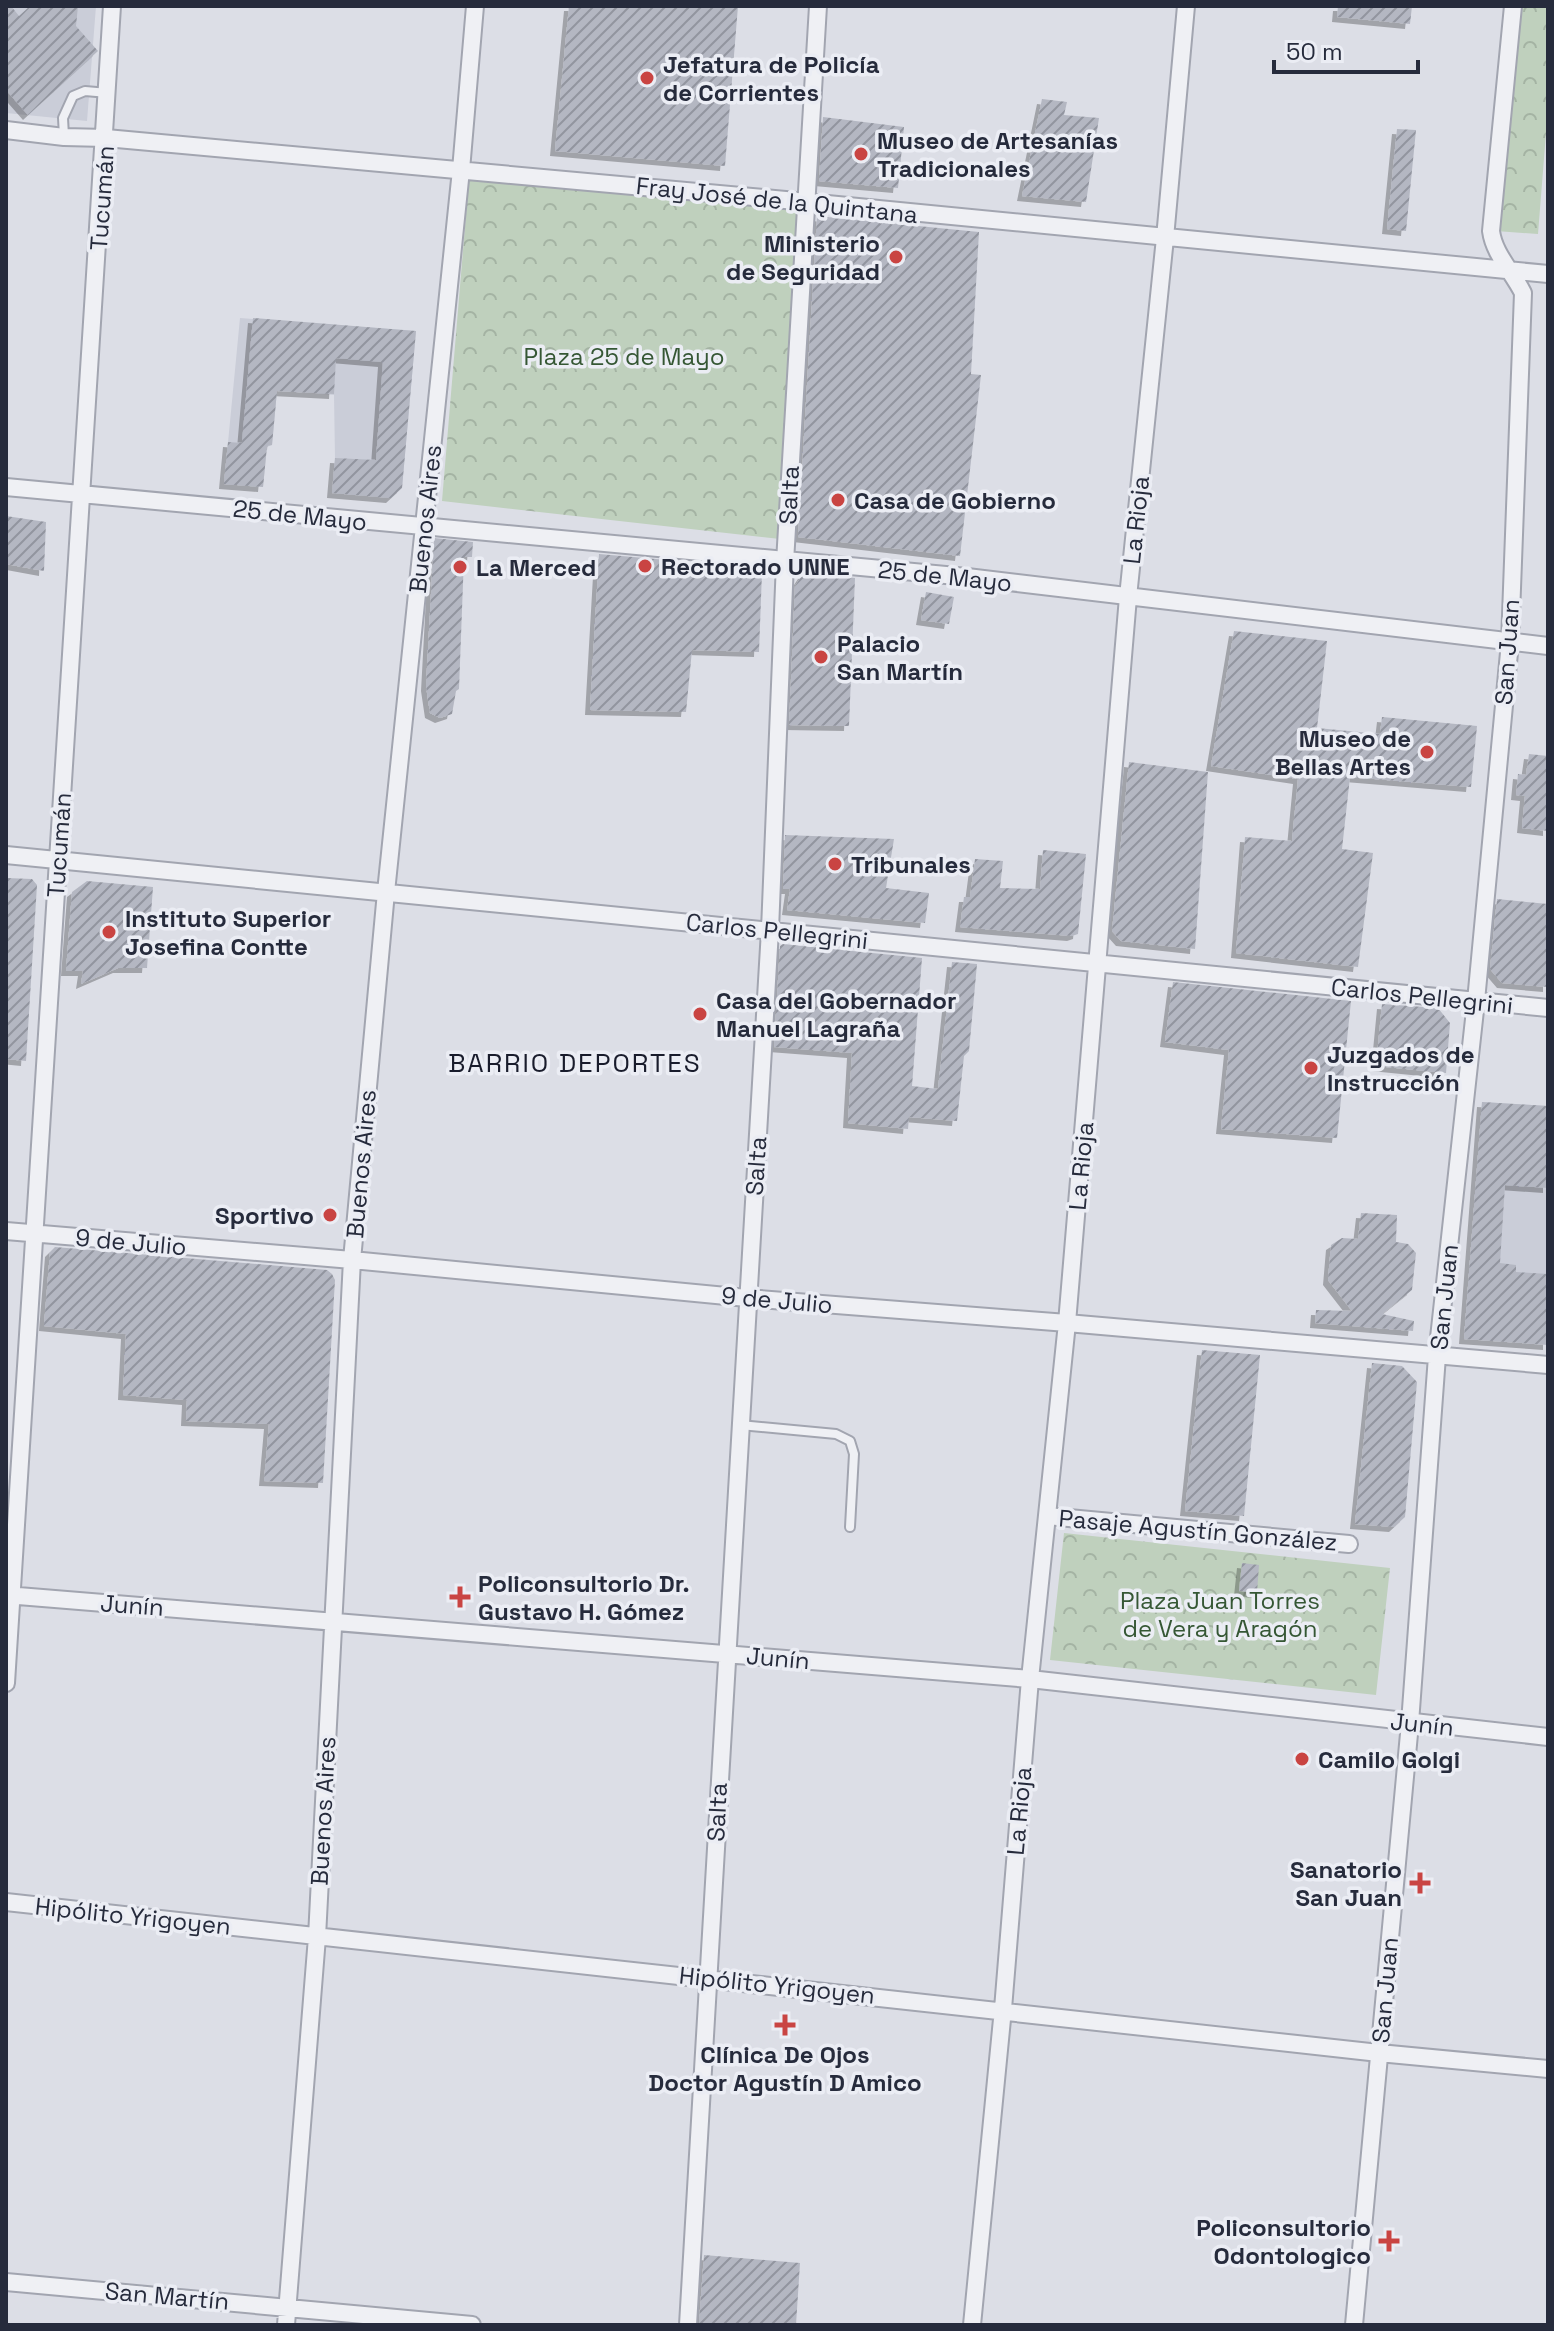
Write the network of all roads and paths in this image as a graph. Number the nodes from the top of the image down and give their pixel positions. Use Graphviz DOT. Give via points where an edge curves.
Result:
graph roads {
  1 [pos="112,6"];
  2 [pos="475,6"];
  3 [pos="818,6"];
  4 [pos="1186,6"];
  5 [pos="1513,6"];
  6 [pos="108,93"];
  7 [pos="6,130"];
  8 [pos="64,137"];
  9 [pos="106,138"];
  10 [pos="461,170"];
  11 [pos="807,202"];
  12 [pos="1165,238"];
  13 [pos="1512,271"];
  14 [pos="1548,274"];
  15 [pos="6,487"];
  16 [pos="81,494"];
  17 [pos="425,526"];
  18 [pos="785,562"];
  19 [pos="1128,597"];
  20 [pos="1510,642"];
  21 [pos="1548,646"];
  22 [pos="6,855"];
  23 [pos="58,860"];
  24 [pos="386,892"];
  25 [pos="770,930"];
  26 [pos="1099,965"];
  27 [pos="1476,1001"];
  28 [pos="1548,1008"];
  29 [pos="6,1231"];
  30 [pos="35,1234"];
  31 [pos="352,1260"];
  32 [pos="747,1298"];
  33 [pos="1067,1323"];
  34 [pos="1437,1356"];
  35 [pos="1548,1365"];
  36 [pos="740,1425"];
  37 [pos="1047,1516"];
  38 [pos="850,1527"];
  39 [pos="1349,1544"];
  40 [pos="9,1596"];
  41 [pos="332,1621"];
  42 [pos="726,1654"];
  43 [pos="1030,1679"];
  44 [pos="6,1683"];
  45 [pos="1410,1723"];
  46 [pos="1548,1737"];
  47 [pos="6,1902"];
  48 [pos="317,1937"];
  49 [pos="708,1977"];
  50 [pos="1003,2009"];
  51 [pos="1379,2053"];
  52 [pos="1548,2069"];
  53 [pos="6,2282"];
  54 [pos="287,2306"];
  55 [pos="286,2325"];
  56 [pos="472,2325"];
  57 [pos="688,2325"];
  58 [pos="972,2325"];
  59 [pos="1354,2325"];
  1 -- 6 [label="street, Tucumán"];
  2 -- 10 [label="street, Buenos Aires"];
  3 -- 11 [label="street, Salta"];
  4 -- 12 [label="street, La Rioja"];
  5 -- 13 [label="street, San Juan" via="1491,231 1493,248"];
  6 -- 8 [label="lane" via="73,96 63,118"];
  6 -- 9 [label="street, Tucumán"];
  7 -- 8 [label="street, Fray José de la Quintana"];
  8 -- 9 [label="street, Fray José de la Quintana"];
  9 -- 10 [label="street, Fray José de la Quintana"];
  9 -- 16 [label="street, Tucumán"];
  10 -- 11 [label="street, Fray José de la Quintana"];
  10 -- 17 [label="street, Buenos Aires"];
  11 -- 12 [label="street, Fray José de la Quintana"];
  11 -- 18 [label="street, Salta"];
  12 -- 13 [label="street, Fray José de la Quintana"];
  12 -- 19 [label="street, La Rioja"];
  13 -- 14 [label="street, Fray José de la Quintana"];
  13 -- 20 [label="street, San Juan" via="1523,293"];
  15 -- 16 [label="street, 25 de Mayo"];
  16 -- 17 [label="street, 25 de Mayo"];
  16 -- 23 [label="street, Tucumán"];
  17 -- 18 [label="street, 25 de Mayo"];
  17 -- 24 [label="street, Buenos Aires"];
  18 -- 19 [label="street, 25 de Mayo"];
  18 -- 25 [label="street, Salta"];
  19 -- 20 [label="street, 25 de Mayo"];
  19 -- 26 [label="street, La Rioja"];
  20 -- 21 [label="street, 25 de Mayo"];
  20 -- 27 [label="street, San Juan"];
  22 -- 23 [label="street, Carlos Pellegrini"];
  23 -- 24 [label="street, Carlos Pellegrini"];
  23 -- 30 [label="street, Tucumán"];
  24 -- 25 [label="street, Carlos Pellegrini"];
  24 -- 31 [label="street, Buenos Aires"];
  25 -- 26 [label="street, Carlos Pellegrini"];
  25 -- 32 [label="street, Salta"];
  26 -- 27 [label="street, Carlos Pellegrini"];
  26 -- 33 [label="street, La Rioja"];
  27 -- 28 [label="street, Carlos Pellegrini"];
  27 -- 34 [label="street, San Juan"];
  29 -- 30 [label="street, 9 de Julio"];
  30 -- 31 [label="street, 9 de Julio"];
  30 -- 40 [label="street, Tucumán"];
  31 -- 32 [label="street, 9 de Julio"];
  31 -- 41 [label="street, Buenos Aires"];
  32 -- 33 [label="street, 9 de Julio"];
  32 -- 36 [label="street, Salta"];
  33 -- 34 [label="street, 9 de Julio"];
  33 -- 37 [label="street, La Rioja"];
  34 -- 35 [label="street, 9 de Julio"];
  34 -- 45 [label="street, San Juan"];
  36 -- 38 [label="lane" via="836,1434 850,1441"];
  36 -- 42 [label="street, Salta"];
  37 -- 39 [label="street, Pasaje Agustín González"];
  37 -- 43 [label="street, La Rioja"];
  40 -- 41 [label="street, Junín"];
  40 -- 44 [label="street, Tucumán"];
  41 -- 42 [label="street, Junín"];
  41 -- 48 [label="street, Buenos Aires"];
  42 -- 43 [label="street, Junín"];
  42 -- 49 [label="street, Salta"];
  43 -- 45 [label="street, Junín"];
  43 -- 50 [label="street, La Rioja"];
  45 -- 46 [label="street, Junín"];
  45 -- 51 [label="street, San Juan"];
  47 -- 48 [label="street, Hipólito Yrigoyen"];
  48 -- 49 [label="street, Hipólito Yrigoyen"];
  48 -- 54 [label="street, Buenos Aires"];
  49 -- 50 [label="street, Hipólito Yrigoyen"];
  49 -- 57 [label="street, Salta"];
  50 -- 51 [label="street, Hipólito Yrigoyen"];
  50 -- 58 [label="street, La Rioja"];
  51 -- 52 [label="street, Hipólito Yrigoyen"];
  51 -- 59 [label="street, San Juan"];
  53 -- 54 [label="street, San Martín"];
  54 -- 55 [label="street, Buenos Aires"];
  54 -- 56 [label="street, San Martín"];
}
